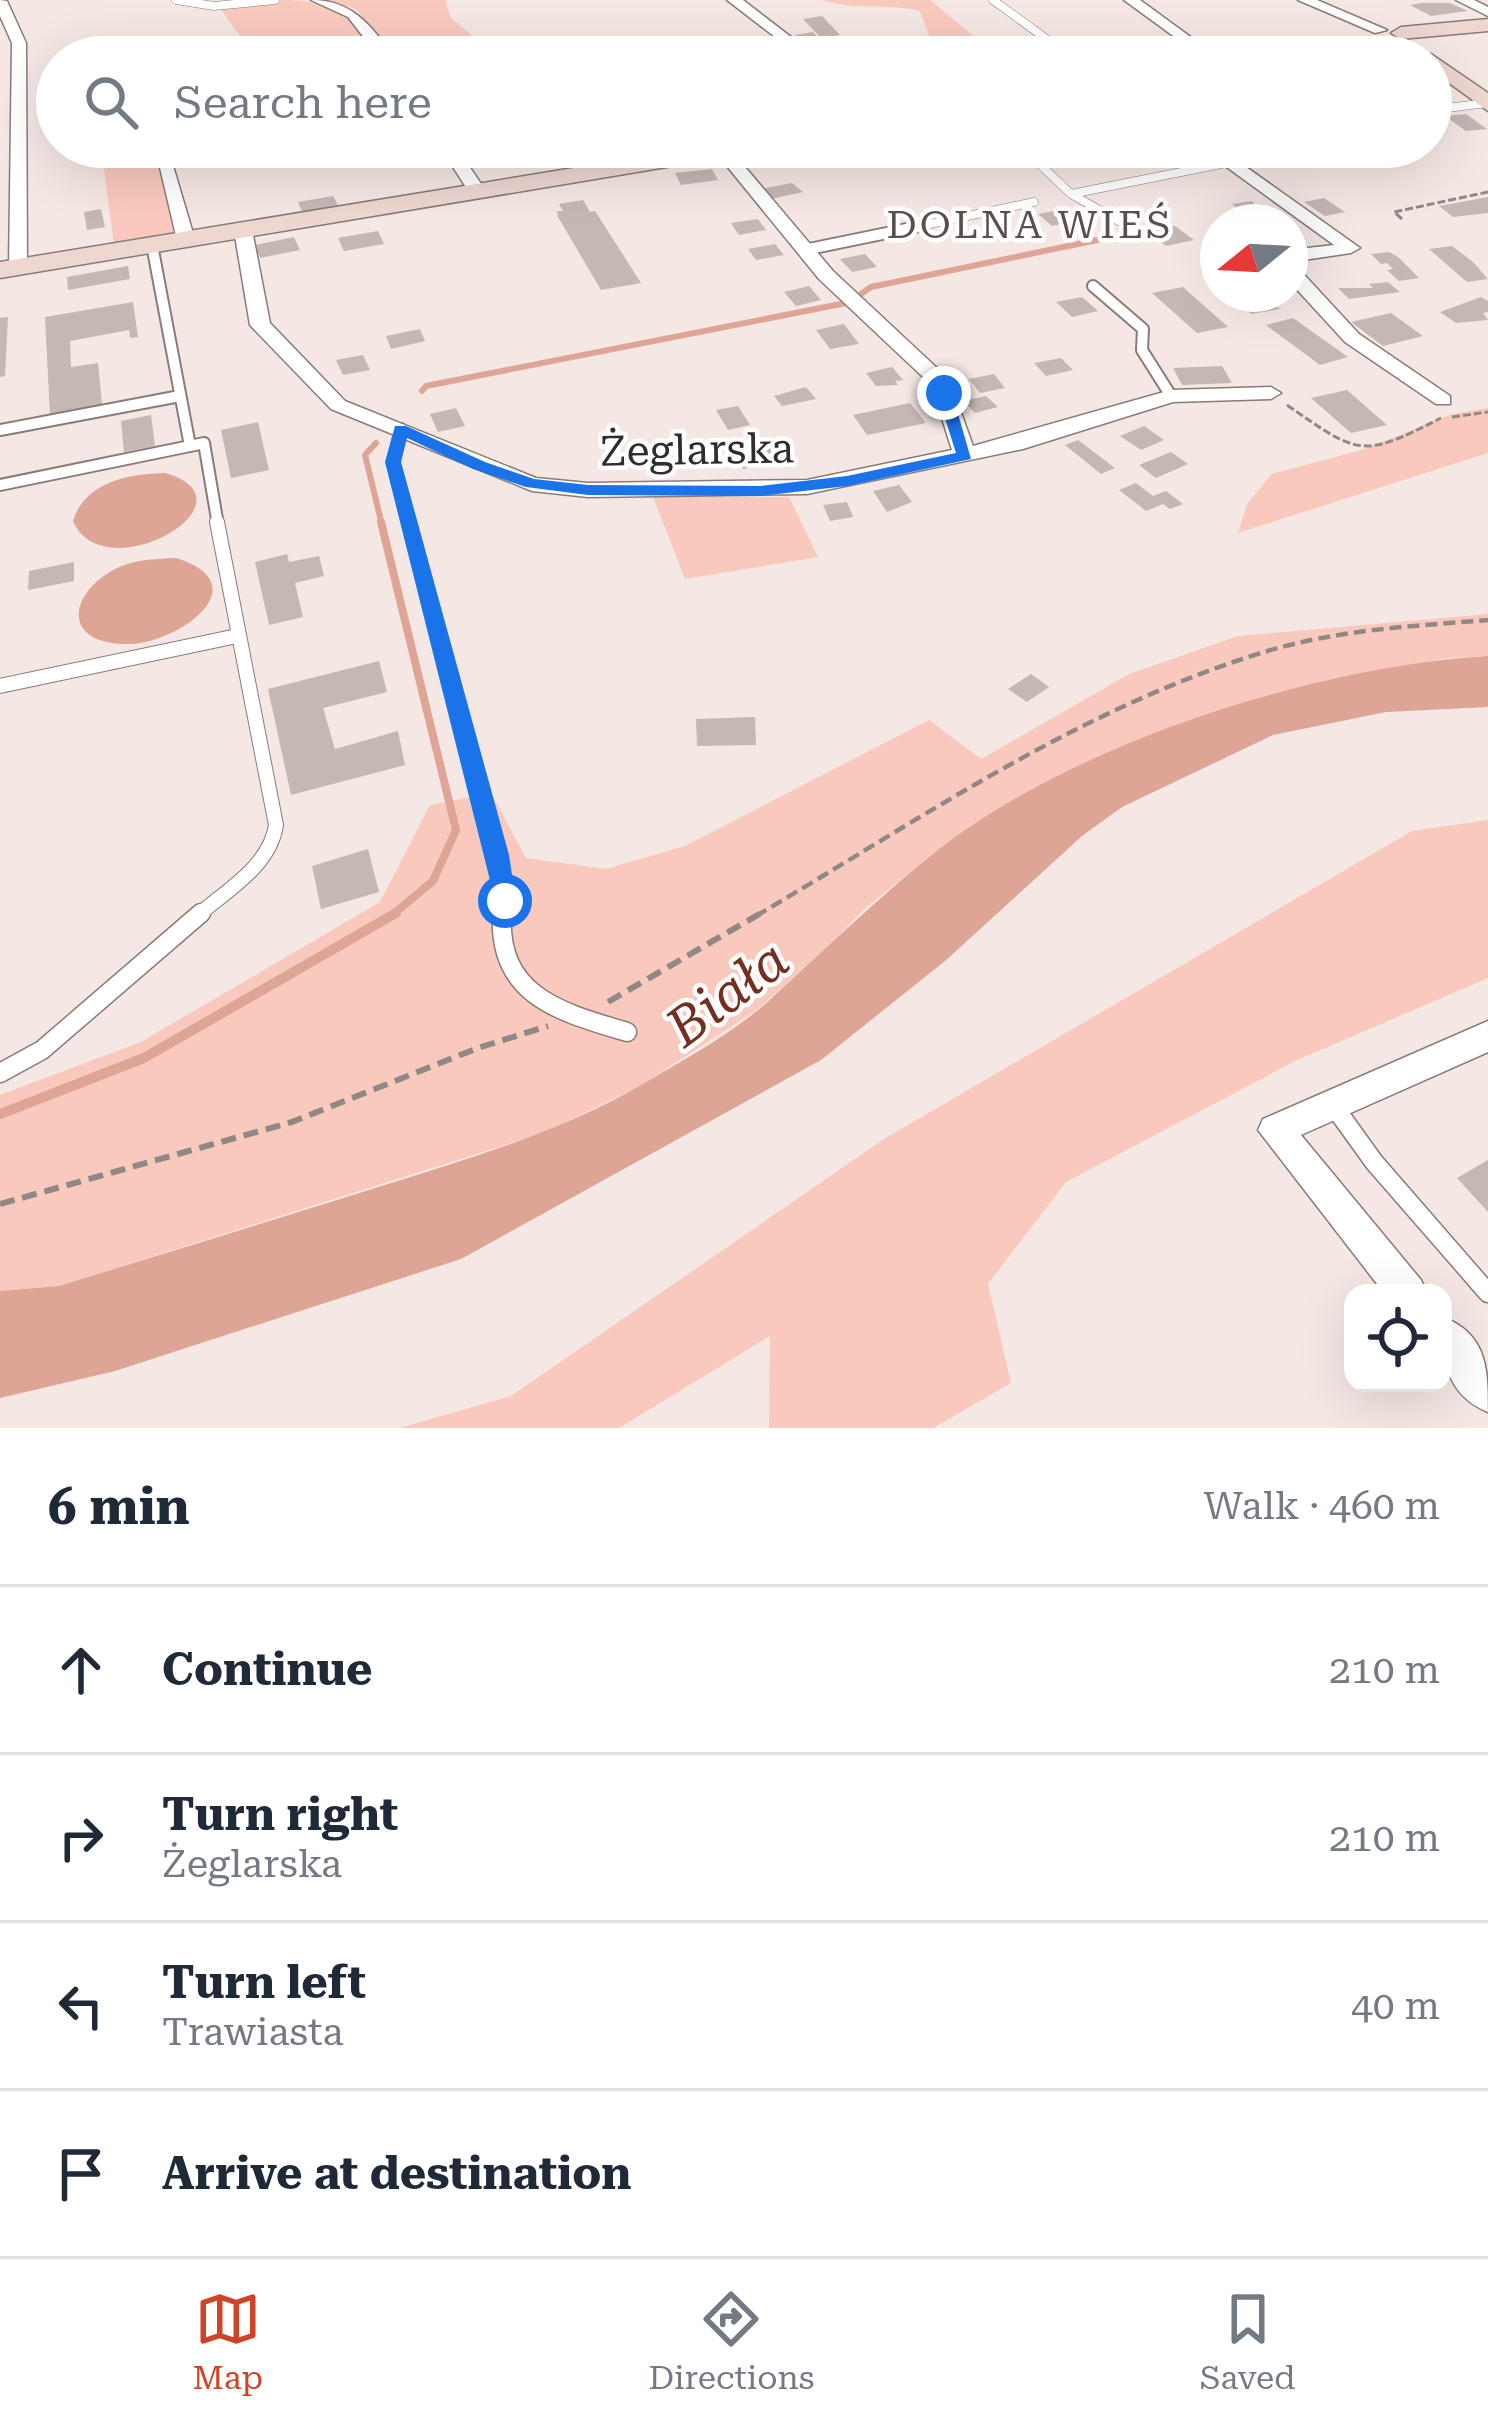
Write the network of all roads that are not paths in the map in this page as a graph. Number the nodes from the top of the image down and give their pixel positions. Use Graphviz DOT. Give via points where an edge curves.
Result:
graph roads {
  1 [pos="176,0"];
  2 [pos="275,0"];
  3 [pos="318,0"];
  4 [pos="734,0"];
  5 [pos="993,0"];
  6 [pos="1131,0"];
  7 [pos="1306,0"];
  8 [pos="1463,0"];
  9 [pos="0,1"];
  10 [pos="1488,12"];
  11 [pos="1488,26"];
  12 [pos="370,36"];
  13 [pos="782,36"];
  14 [pos="1042,36"];
  15 [pos="1182,36"];
  16 [pos="1381,36"];
  17 [pos="1429,36"];
  18 [pos="1452,76"];
  19 [pos="1488,104"];
  20 [pos="1452,108"];
  21 [pos="166,168"];
  22 [pos="462,168"];
  23 [pos="618,168"];
  24 [pos="747,168"];
  25 [pos="1044,168"];
  26 [pos="1204,168"];
  27 [pos="1236,168"];
  28 [pos="477,191"];
  29 [pos="1071,194"];
  30 [pos="1034,202"];
  31 [pos="1288,204"];
  32 [pos="1308,218"];
  33 [pos="1132,228"];
  34 [pos="243,230"];
  35 [pos="186,240"];
  36 [pos="152,245"];
  37 [pos="804,250"];
  38 [pos="1308,254"];
  39 [pos="9,269"];
  40 [pos="1094,286"];
  41 [pos="1308,290"];
  42 [pos="1270,393"];
  43 [pos="180,396"];
  44 [pos="1171,396"];
  45 [pos="1443,400"];
  46 [pos="401,429"];
  47 [pos="0,430"];
  48 [pos="190,446"];
  49 [pos="965,456"];
  50 [pos="0,485"];
  51 [pos="237,636"];
  52 [pos="0,686"];
  53 [pos="627,1032"];
  54 [pos="1488,1036"];
  55 [pos="0,1073"];
  56 [pos="1333,1105"];
  57 [pos="1401,1284"];
  58 [pos="1488,1293"];
  59 [pos="1452,1347"];
  60 [pos="1488,1391"];
  1 -- 2 [label="lane"];
  3 -- 12 [label="street" via="353,14"];
  4 -- 13 [label="street"];
  5 -- 14 [label="lane"];
  6 -- 15 [label="street"];
  7 -- 16 [label="street"];
  8 -- 10 [label="street"];
  9 -- 39 [label="street" via="19,44"];
  11 -- 17 [label="street"];
  18 -- 19 [label="street"];
  19 -- 20 [label="lane"];
  21 -- 35 [label="street"];
  22 -- 28 [label="street"];
  23 -- 28 [label="street"];
  24 -- 37 [label="street"];
  25 -- 29 [label="lane"];
  26 -- 29 [label="lane"];
  27 -- 31 [label="street"];
  28 -- 34 [label="street"];
  29 -- 33 [label="lane"];
  30 -- 37 [label="lane"];
  32 -- 38 [label="street" via="1351,248"];
  34 -- 35 [label="street"];
  34 -- 46 [label="street, Żeglarska" via="268,337 338,405"];
  35 -- 36 [label="street"];
  36 -- 39 [label="street"];
  36 -- 43 [label="lane"];
  37 -- 49 [label="street" via="931,373"];
  40 -- 44 [label="lane" via="1143,329 1142,350"];
  41 -- 45 [label="street" via="1352,338"];
  42 -- 44 [label="street, Żeglarska"];
  43 -- 47 [label="lane"];
  43 -- 48 [label="lane"];
  44 -- 49 [label="street, Żeglarska"];
  46 -- 49 [label="street, Żeglarska" via="508,477 588,490 786,490"];
  46 -- 53 [label="lane" via="393,462 504,879 502,950 509,967 563,1012"];
  48 -- 50 [label="lane"];
  48 -- 51 [label="lane" via="204,443"];
  51 -- 52 [label="lane"];
  51 -- 55 [label="lane" via="276,825 273,844 42,1050"];
  54 -- 56 [label="street"];
  56 -- 57 [label="street" via="1275,1130"];
  56 -- 58 [label="lane"];
  59 -- 60 [label="street"];
}
